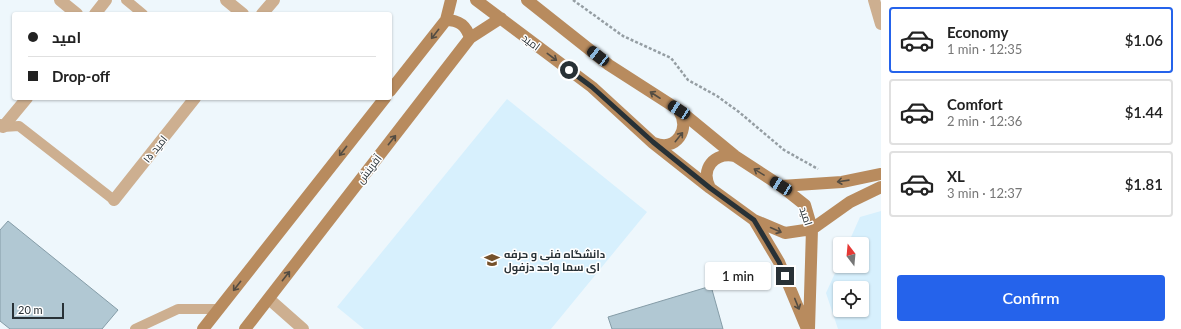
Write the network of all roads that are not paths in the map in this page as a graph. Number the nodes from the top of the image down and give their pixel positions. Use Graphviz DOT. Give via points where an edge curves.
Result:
graph roads {
  1 [pos="60,0"];
  2 [pos="106,0"];
  3 [pos="126,0"];
  4 [pos="226,0"];
  5 [pos="274,0"];
  6 [pos="451,0"];
  7 [pos="476,0"];
  8 [pos="527,0"];
  9 [pos="874,0"];
  10 [pos="75,12"];
  11 [pos="97,12"];
  12 [pos="141,12"];
  13 [pos="241,12"];
  14 [pos="264,12"];
  15 [pos="501,18"];
  16 [pos="446,20"];
  17 [pos="881,24"];
  18 [pos="470,38"];
  19 [pos="392,88"];
  20 [pos="25,100"];
  21 [pos="193,100"];
  22 [pos="383,100"];
  23 [pos="679,110"];
  24 [pos="2,125"];
  25 [pos="653,142"];
  26 [pos="735,156"];
  27 [pos="881,174"];
  28 [pos="781,186"];
  29 [pos="881,187"];
  30 [pos="710,188"];
  31 [pos="114,200"];
  32 [pos="754,220"];
  33 [pos="812,228"];
  34 [pos="268,299"];
  35 [pos="219,309"];
  36 [pos="135,329"];
  37 [pos="203,329"];
  38 [pos="245,329"];
  39 [pos="303,329"];
  40 [pos="808,329"];
  1 -- 10 [label="street"];
  2 -- 11 [label="street"];
  3 -- 12 [label="lane"];
  4 -- 13 [label="street"];
  5 -- 14 [label="street"];
  6 -- 16 [label="main road"];
  7 -- 15 [label="main road, امید"];
  23 -- 8 [label="main road, امید, one-way" via="609,65"];
  9 -- 17 [label="street"];
  15 -- 18 [label="main road, آفرینش"];
  15 -- 25 [label="main road, امید, one-way" via="592,87"];
  16 -- 18 [label="main road" via="459,22"];
  16 -- 19 [label="main road, one-way"];
  34 -- 18 [label="main road, آفرینش, one-way"];
  20 -- 24 [label="street"];
  21 -- 31 [label="street, امید ۱۵"];
  22 -- 35 [label="main road, one-way"];
  25 -- 23 [label="main road, one-way" via="666,145 678,140 684,129"];
  23 -- 26 [label="main road, امید"];
  24 -- 31 [label="lane" via="19,126"];
  25 -- 30 [label="main road, امید"];
  28 -- 26 [label="main road, امید, one-way"];
  26 -- 30 [label="main road" via="721,156 710,163 706,176"];
  27 -- 28 [label="main road, one-way" via="842,182"];
  28 -- 33 [label="main road, امید" via="805,205"];
  29 -- 33 [label="main road" via="850,202"];
  30 -- 32 [label="main road, امید"];
  32 -- 33 [label="main road, امید, one-way" via="785,233"];
  32 -- 40 [label="main road, one-way" via="779,262"];
  33 -- 40 [label="main road"];
  34 -- 38 [label="main road, آفرینش"];
  34 -- 39 [label="street"];
  35 -- 36 [label="lane" via="178,309"];
  35 -- 37 [label="main road"];
}
